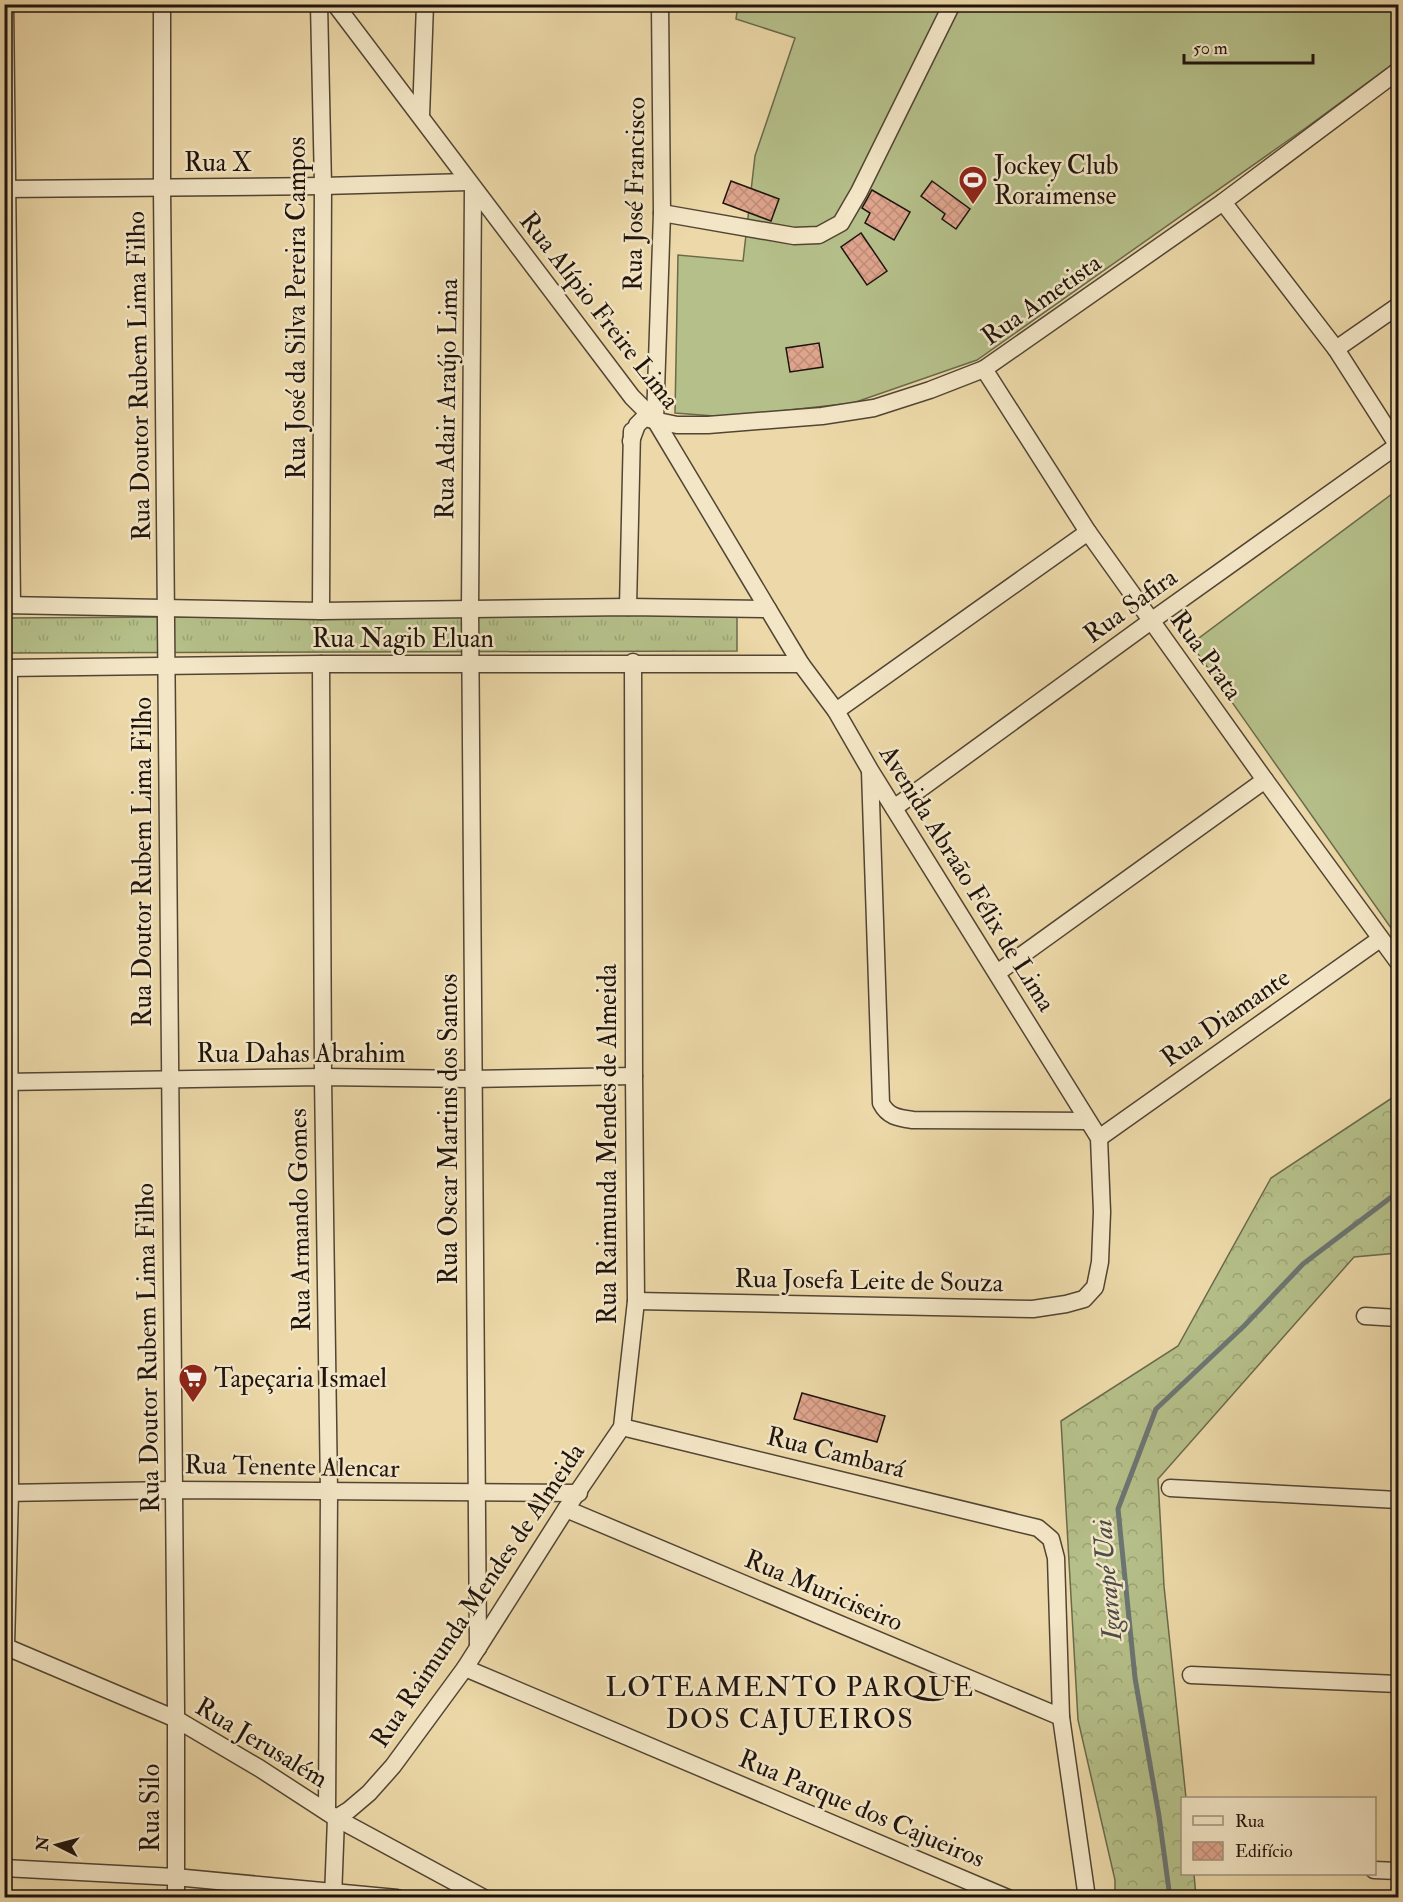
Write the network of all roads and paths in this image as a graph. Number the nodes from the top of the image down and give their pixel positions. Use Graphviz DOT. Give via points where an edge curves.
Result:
graph roads {
  1 [pos="4,4"];
  2 [pos="162,4"];
  3 [pos="319,4"];
  4 [pos="335,4"];
  5 [pos="424,4"];
  6 [pos="660,4"];
  7 [pos="952,4"];
  8 [pos="1398,71"];
  9 [pos="421,116"];
  10 [pos="323,186"];
  11 [pos="471,186"];
  12 [pos="162,188"];
  13 [pos="5,189"];
  14 [pos="1223,202"];
  15 [pos="662,213"];
  16 [pos="1398,306"];
  17 [pos="1336,349"];
  18 [pos="984,369"];
  19 [pos="632,397"];
  20 [pos="656,420"];
  21 [pos="631,441"];
  22 [pos="1398,446"];
  23 [pos="1088,532"];
  24 [pos="8,605"];
  25 [pos="628,607"];
  26 [pos="165,609"];
  27 [pos="768,609"];
  28 [pos="470,610"];
  29 [pos="321,611"];
  30 [pos="1151,621"];
  31 [pos="633,662"];
  32 [pos="321,664"];
  33 [pos="470,664"];
  34 [pos="801,664"];
  35 [pos="166,665"];
  36 [pos="7,668"];
  37 [pos="836,711"];
  38 [pos="870,770"];
  39 [pos="1265,780"];
  40 [pos="894,808"];
  41 [pos="1380,939"];
  42 [pos="1398,962"];
  43 [pos="998,973"];
  44 [pos="634,1076"];
  45 [pos="323,1077"];
  46 [pos="170,1079"];
  47 [pos="472,1079"];
  48 [pos="7,1082"];
  49 [pos="1088,1121"];
  50 [pos="1099,1138"];
  51 [pos="636,1301"];
  52 [pos="1365,1316"];
  53 [pos="1398,1318"];
  54 [pos="622,1426"];
  55 [pos="1170,1488"];
  56 [pos="174,1490"];
  57 [pos="329,1492"];
  58 [pos="7,1493"];
  59 [pos="476,1493"];
  60 [pos="579,1493"];
  61 [pos="1398,1500"];
  62 [pos="566,1509"];
  63 [pos="7,1648"];
  64 [pos="478,1648"];
  65 [pos="465,1668"];
  66 [pos="1191,1676"];
  67 [pos="1398,1684"];
  68 [pos="1061,1717"];
  69 [pos="176,1719"];
  70 [pos="331,1815"];
  71 [pos="4,1868"];
  72 [pos="1376,1870"];
  73 [pos="1398,1871"];
  74 [pos="176,1877"];
  75 [pos="333,1895"];
  76 [pos="176,1898"];
  77 [pos="397,1898"];
  78 [pos="484,1898"];
  79 [pos="1008,1898"];
  80 [pos="1087,1898"];
  1 -- 13 [label="street"];
  2 -- 12 [label="street, Rua Doutor Rubem Lima Filho"];
  3 -- 10 [label="street, Rua José da Silva Pereira Campos"];
  4 -- 9 [label="street, Rua Alípio Freire Lima"];
  5 -- 9 [label="street"];
  6 -- 15 [label="street, Rua José Francisco"];
  7 -- 15 [label="street" via="841,223 819,235 794,236"];
  8 -- 14 [label="street, Rua Ametista"];
  9 -- 11 [label="street, Rua Alípio Freire Lima"];
  10 -- 11 [label="street, Rua X"];
  10 -- 12 [label="street, Rua X"];
  10 -- 29 [label="street, Rua José da Silva Pereira Campos"];
  11 -- 19 [label="street, Rua Alípio Freire Lima"];
  11 -- 28 [label="street, Rua Adair Araújo Lima"];
  12 -- 13 [label="street, Rua X"];
  12 -- 26 [label="street, Rua Doutor Rubem Lima Filho"];
  13 -- 24 [label="street"];
  14 -- 17 [label="street"];
  14 -- 18 [label="street, Rua Ametista"];
  15 -- 20 [label="street, Rua José Francisco"];
  16 -- 17 [label="street"];
  17 -- 22 [label="street"];
  18 -- 20 [label="street, Rua Ametista" via="874,408 708,425"];
  18 -- 23 [label="street, Rua Prata"];
  19 -- 20 [label="street, Rua Alípio Freire Lima"];
  19 -- 21 [label="street"];
  20 -- 21 [label="street" via="639,421"];
  20 -- 27 [label="street, Rua Alípio Freire Lima"];
  21 -- 25 [label="street"];
  22 -- 30 [label="street, Rua Safira"];
  23 -- 30 [label="street, Rua Prata"];
  23 -- 37 [label="street"];
  24 -- 26 [label="street, Rua Nagib Eluan"];
  25 -- 27 [label="street, Rua Nagib Eluan"];
  25 -- 28 [label="street, Rua Nagib Eluan"];
  26 -- 29 [label="street, Rua Nagib Eluan"];
  26 -- 35 [label="street, Rua Doutor Rubem Lima Filho"];
  27 -- 34 [label="street, Rua Alípio Freire Lima"];
  28 -- 29 [label="street, Rua Nagib Eluan"];
  28 -- 33 [label="street, Rua Oscar Martins dos Santos"];
  30 -- 39 [label="street, Rua Prata"];
  30 -- 40 [label="street, Rua Safira"];
  31 -- 33 [label="street, Rua Nagib Eluan"];
  31 -- 34 [label="street, Rua Nagib Eluan"];
  31 -- 44 [label="street, Rua Raimunda Mendes de Almeida"];
  32 -- 33 [label="street, Rua Nagib Eluan"];
  32 -- 35 [label="street, Rua Nagib Eluan"];
  32 -- 45 [label="street, Rua Armando Gomes"];
  33 -- 47 [label="street, Rua Oscar Martins dos Santos"];
  34 -- 37 [label="street, Avenida Abraão Félix de Lima"];
  35 -- 36 [label="street, Rua Nagib Eluan"];
  35 -- 46 [label="street, Rua Doutor Rubem Lima Filho"];
  36 -- 48 [label="street"];
  37 -- 38 [label="street, Avenida Abraão Félix de Lima"];
  38 -- 40 [label="street, Avenida Abraão Félix de Lima"];
  38 -- 49 [label="street" via="881,1103 885,1111 914,1120"];
  39 -- 41 [label="street, Rua Prata"];
  39 -- 43 [label="street"];
  40 -- 43 [label="street, Avenida Abraão Félix de Lima"];
  41 -- 42 [label="street, Rua Prata"];
  41 -- 50 [label="street, Rua Diamante"];
  43 -- 49 [label="street, Avenida Abraão Félix de Lima"];
  44 -- 47 [label="street, Rua Dahas Abrahim"];
  44 -- 51 [label="street, Rua Raimunda Mendes de Almeida"];
  45 -- 46 [label="street, Rua Dahas Abrahim"];
  45 -- 47 [label="street, Rua Dahas Abrahim"];
  45 -- 57 [label="street, Rua Armando Gomes"];
  46 -- 48 [label="street, Rua Dahas Abrahim"];
  46 -- 56 [label="street, Rua Doutor Rubem Lima Filho"];
  47 -- 59 [label="street, Rua Oscar Martins dos Santos"];
  48 -- 58 [label="street"];
  49 -- 50 [label="street, Avenida Abraão Félix de Lima"];
  50 -- 51 [label="street, Rua Josefa Leite de Souza" via="1100,1262 1095,1287 1084,1299 1033,1309"];
  51 -- 54 [label="street, Rua Raimunda Mendes de Almeida"];
  52 -- 53 [label="street"];
  54 -- 60 [label="street, Rua Raimunda Mendes de Almeida"];
  54 -- 68 [label="street, Rua Cambará" via="1038,1528 1051,1539 1056,1558"];
  55 -- 61 [label="street"];
  56 -- 57 [label="street, Rua Tenente Alencar"];
  56 -- 58 [label="street, Rua Tenente Alencar"];
  56 -- 69 [label="street, Rua Doutor Rubem Lima Filho"];
  57 -- 59 [label="street, Rua Tenente Alencar"];
  57 -- 70 [label="street, Rua Armando Gomes"];
  58 -- 63 [label="street"];
  59 -- 60 [label="street, Rua Tenente Alencar"];
  59 -- 64 [label="street, Rua Oscar Martins dos Santos"];
  60 -- 62 [label="street, Rua Raimunda Mendes de Almeida"];
  62 -- 64 [label="street, Rua Raimunda Mendes de Almeida"];
  62 -- 68 [label="street, Rua Muriciseiro"];
  63 -- 69 [label="street, Rua Jerusalém"];
  64 -- 65 [label="street, Rua Raimunda Mendes de Almeida"];
  65 -- 70 [label="street, Rua Raimunda Mendes de Almeida" via="393,1766 349,1810"];
  65 -- 79 [label="street, Rua Parque dos Cajueiros"];
  66 -- 67 [label="street"];
  68 -- 80 [label="street"];
  69 -- 70 [label="street, Rua Jerusalém"];
  69 -- 74 [label="street, Rua Silo"];
  70 -- 75 [label="street, Rua Armando Gomes"];
  70 -- 78 [label="street, Rua Jerusalém"];
  71 -- 74 [label="street"];
  72 -- 73 [label="street"];
  74 -- 75 [label="street"];
  74 -- 76 [label="street, Rua Silo"];
  75 -- 77 [label="street"];
}
